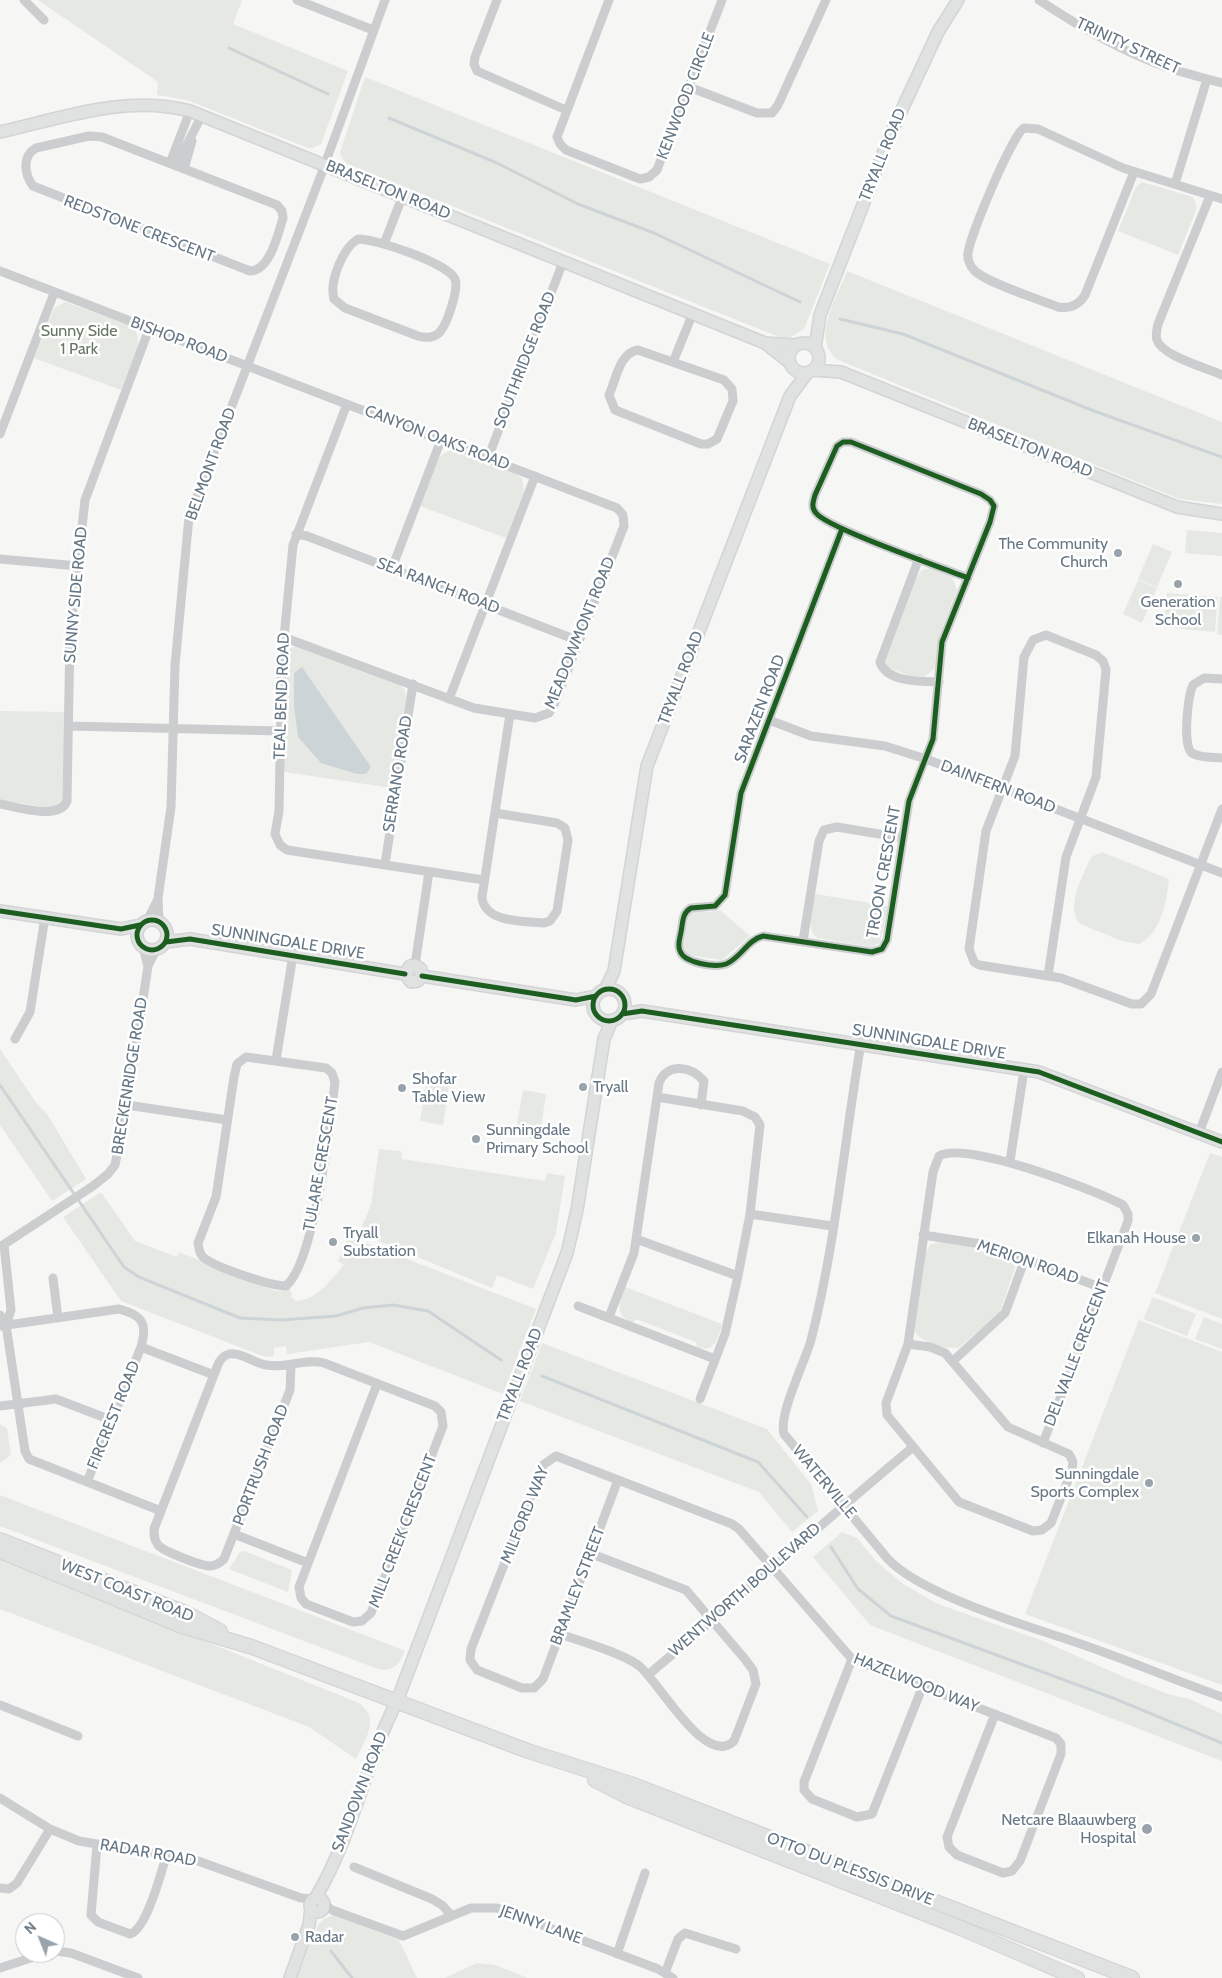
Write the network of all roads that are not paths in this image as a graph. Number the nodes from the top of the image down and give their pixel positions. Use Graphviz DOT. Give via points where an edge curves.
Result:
graph roads {
  1 [pos="24,0"];
  2 [pos="297,0"];
  3 [pos="385,0"];
  4 [pos="497,0"];
  5 [pos="609,0"];
  6 [pos="722,0"];
  7 [pos="826,0"];
  8 [pos="958,0"];
  9 [pos="1039,0"];
  10 [pos="44,20"];
  11 [pos="373,30"];
  12 [pos="1207,79"];
  13 [pos="1222,83"];
  14 [pos="689,87"];
  15 [pos="566,110"];
  16 [pos="190,111"];
  17 [pos="202,115"];
  18 [pos="0,132"];
  19 [pos="324,165"];
  20 [pos="177,166"];
  21 [pos="1134,172"];
  22 [pos="1174,184"];
  23 [pos="403,195"];
  24 [pos="1210,196"];
  25 [pos="1222,199"];
  26 [pos="384,244"];
  27 [pos="563,262"];
  28 [pos="0,271"];
  29 [pos="54,293"];
  30 [pos="693,313"];
  31 [pos="820,315"];
  32 [pos="149,329"];
  33 [pos="765,343"];
  34 [pos="799,344"];
  35 [pos="816,350"];
  36 [pos="673,362"];
  37 [pos="790,365"];
  38 [pos="247,366"];
  39 [pos="810,371"];
  40 [pos="841,372"];
  41 [pos="1222,375"];
  42 [pos="790,396"];
  43 [pos="346,404"];
  44 [pos="0,434"];
  45 [pos="441,440"];
  46 [pos="488,458"];
  47 [pos="535,476"];
  48 [pos="1222,514"];
  49 [pos="623,515"];
  50 [pos="842,529"];
  51 [pos="296,534"];
  52 [pos="919,558"];
  53 [pos="0,559"];
  54 [pos="78,566"];
  55 [pos="392,568"];
  56 [pos="968,578"];
  57 [pos="486,604"];
  58 [pos="283,637"];
  59 [pos="579,640"];
  60 [pos="1222,679"];
  61 [pos="939,682"];
  62 [pos="413,684"];
  63 [pos="449,698"];
  64 [pos="510,714"];
  65 [pos="769,720"];
  66 [pos="69,726"];
  67 [pos="175,729"];
  68 [pos="280,731"];
  69 [pos="1222,758"];
  70 [pos="926,759"];
  71 [pos="1002,790"];
  72 [pos="0,804"];
  73 [pos="1222,809"];
  74 [pos="495,813"];
  75 [pos="1080,818"];
  76 [pos="903,838"];
  77 [pos="385,864"];
  78 [pos="1201,865"];
  79 [pos="429,872"];
  80 [pos="1222,873"];
  81 [pos="484,880"];
  82 [pos="0,911"];
  83 [pos="45,917"];
  84 [pos="153,922"];
  85 [pos="121,929"];
  86 [pos="190,939"];
  87 [pos="166,942"];
  88 [pos="752,942"];
  89 [pos="803,942"];
  90 [pos="140,944"];
  91 [pos="156,950"];
  92 [pos="293,955"];
  93 [pos="415,965"];
  94 [pos="148,966"];
  95 [pos="614,971"];
  96 [pos="405,974"];
  97 [pos="422,976"];
  98 [pos="1048,976"];
  99 [pos="601,993"];
  100 [pos="622,996"];
  101 [pos="576,1000"];
  102 [pos="642,1011"];
  103 [pos="597,1014"];
  104 [pos="617,1017"];
  105 [pos="15,1039"];
  106 [pos="604,1040"];
  107 [pos="861,1043"];
  108 [pos="276,1060"];
  109 [pos="1024,1070"];
  110 [pos="1222,1072"];
  111 [pos="657,1097"];
  112 [pos="701,1105"];
  113 [pos="127,1106"];
  114 [pos="227,1120"];
  115 [pos="1199,1133"];
  116 [pos="1222,1142"];
  117 [pos="1010,1161"];
  118 [pos="750,1214"];
  119 [pos="832,1226"];
  120 [pos="923,1235"];
  121 [pos="636,1240"];
  122 [pos="2,1246"];
  123 [pos="1026,1259"];
  124 [pos="738,1276"];
  125 [pos="53,1278"];
  126 [pos="1102,1288"];
  127 [pos="578,1306"];
  128 [pos="0,1315"];
  129 [pos="58,1318"];
  130 [pos="609,1318"];
  131 [pos="3,1326"];
  132 [pos="908,1344"];
  133 [pos="141,1347"];
  134 [pos="715,1360"];
  135 [pos="953,1361"];
  136 [pos="291,1366"];
  137 [pos="214,1375"];
  138 [pos="377,1384"];
  139 [pos="700,1399"];
  140 [pos="18,1404"];
  141 [pos="0,1406"];
  142 [pos="111,1420"];
  143 [pos="1043,1443"];
  144 [pos="912,1447"];
  145 [pos="618,1480"];
  146 [pos="87,1482"];
  147 [pos="843,1505"];
  148 [pos="161,1511"];
  149 [pos="234,1534"];
  150 [pos="0,1540"];
  151 [pos="0,1551"];
  152 [pos="592,1554"];
  153 [pos="308,1563"];
  154 [pos="773,1568"];
  155 [pos="713,1620"];
  156 [pos="560,1634"];
  157 [pos="252,1647"];
  158 [pos="852,1659"];
  159 [pos="648,1675"];
  160 [pos="534,1688"];
  161 [pos="922,1688"];
  162 [pos="1222,1697"];
  163 [pos="397,1701"];
  164 [pos="1,1708"];
  165 [pos="994,1714"];
  166 [pos="78,1736"];
  167 [pos="566,1765"];
  168 [pos="0,1798"];
  169 [pos="50,1829"];
  170 [pos="97,1845"];
  171 [pos="167,1854"];
  172 [pos="354,1867"];
  173 [pos="645,1873"];
  174 [pos="0,1888"];
  175 [pos="317,1904"];
  176 [pos="451,1915"];
  177 [pos="736,1949"];
  178 [pos="65,1952"];
  179 [pos="617,1954"];
  180 [pos="15,1963"];
  181 [pos="0,1968"];
  182 [pos="665,1972"];
  183 [pos="138,1978"];
  184 [pos="290,1978"];
  185 [pos="673,1978"];
  186 [pos="1077,1978"];
  187 [pos="1132,1978"];
  1 -- 10 [label="street"];
  2 -- 11 [label="street"];
  3 -- 11 [label="street, BELMONT ROAD"];
  4 -- 15 [label="street" via="475,57 478,71"];
  5 -- 15 [label="street, KENWOOD CIRCLE"];
  6 -- 14 [label="street, KENWOOD CIRCLE"];
  7 -- 14 [label="street" via="772,113 756,113"];
  8 -- 31 [label="street, TRYALL ROAD" via="938,32 890,134"];
  9 -- 12 [label="street, TRINITY STREET" via="1113,43 1165,67"];
  11 -- 19 [label="street, BELMONT ROAD"];
  12 -- 13 [label="street, TRINITY STREET"];
  12 -- 22 [label="street"];
  14 -- 15 [label="street, KENWOOD CIRCLE" via="657,170 644,179 562,148 557,137"];
  16 -- 17 [label="street, BRASELTON ROAD"];
  16 -- 18 [label="street, BRASELTON ROAD" via="156,104 125,105"];
  16 -- 20 [label="street"];
  17 -- 19 [label="street, BRASELTON ROAD"];
  17 -- 20 [label="street" via="192,138 190,153"];
  19 -- 23 [label="street, BRASELTON ROAD"];
  19 -- 38 [label="street, BELMONT ROAD"];
  20 -- 20 [label="street, REDSTONE CRESCENT" via="96,136 36,148 27,156 26,163 30,183 40,190 246,270 260,269 282,222 280,208"];
  21 -- 21 [label="street" via="1085,295 1077,304 1068,308 1058,307 981,276 971,266 968,252 997,176 1021,130 1029,127 1038,129"];
  21 -- 22 [label="street"];
  22 -- 24 [label="street"];
  23 -- 26 [label="street"];
  23 -- 27 [label="street, BRASELTON ROAD"];
  24 -- 25 [label="street"];
  24 -- 41 [label="street" via="1156,334 1157,341 1165,350"];
  26 -- 26 [label="street" via="442,266 455,278 457,288 445,324 434,336 424,338 378,321 345,308 334,299 333,285 348,247 358,239"];
  27 -- 30 [label="street, BRASELTON ROAD"];
  27 -- 46 [label="street, SOUTHRIDGE ROAD"];
  28 -- 29 [label="street, BISHOP ROAD"];
  29 -- 32 [label="street, BISHOP ROAD"];
  29 -- 44 [label="street"];
  30 -- 33 [label="street, BRASELTON ROAD"];
  30 -- 36 [label="street"];
  31 -- 34 [label="street, TRYALL ROAD"];
  31 -- 35 [label="street, TRYALL ROAD"];
  32 -- 38 [label="street, BISHOP ROAD"];
  32 -- 54 [label="street, SUNNY SIDE ROAD" via="88,489"];
  33 -- 34 [label="street, BRASELTON ROAD"];
  33 -- 37 [label="street, BRASELTON ROAD"];
  34 -- 35 [label="street" via="810,344"];
  34 -- 37 [label="street" via="790,352"];
  35 -- 39 [label="street" via="818,362"];
  35 -- 40 [label="street, BRASELTON ROAD"];
  36 -- 36 [label="street" via="724,380 732,389 733,401 720,436 712,443 704,445 692,441 619,413 612,406 610,395 624,358 630,352 643,350"];
  37 -- 39 [label="street" via="799,372"];
  37 -- 42 [label="street, TRYALL ROAD"];
  38 -- 43 [label="street, CANYON OAKS ROAD"];
  38 -- 67 [label="street, BELMONT ROAD" via="189,520 175,665"];
  39 -- 40 [label="street, BRASELTON ROAD"];
  39 -- 42 [label="street, TRYALL ROAD"];
  40 -- 48 [label="street, BRASELTON ROAD" via="1177,507"];
  42 -- 95 [label="street, TRYALL ROAD" via="647,766"];
  43 -- 45 [label="street, CANYON OAKS ROAD"];
  43 -- 51 [label="street, TEAL BEND ROAD"];
  45 -- 46 [label="street, CANYON OAKS ROAD"];
  45 -- 55 [label="street"];
  46 -- 47 [label="street, CANYON OAKS ROAD"];
  47 -- 49 [label="street, CANYON OAKS ROAD" via="617,508"];
  47 -- 57 [label="street"];
  49 -- 59 [label="street, MEADOWMONT ROAD" via="624,526"];
  50 -- 52 [label="street"];
  50 -- 56 [label="street, TROON CRESCENT" via="818,516 812,504 834,450 840,443 849,441 990,500 994,511"];
  50 -- 65 [label="street, SARAZEN ROAD"];
  51 -- 55 [label="street, SEA RANCH ROAD"];
  51 -- 58 [label="street, TEAL BEND ROAD"];
  52 -- 56 [label="street"];
  52 -- 61 [label="street" via="880,662 886,672 904,679"];
  53 -- 54 [label="street"];
  54 -- 66 [label="street, SUNNY SIDE ROAD" via="70,635"];
  55 -- 57 [label="street, SEA RANCH ROAD"];
  56 -- 61 [label="street, TROON CRESCENT" via="942,642"];
  57 -- 59 [label="street, SEA RANCH ROAD"];
  57 -- 63 [label="street"];
  58 -- 62 [label="street, MEADOWMONT ROAD"];
  58 -- 68 [label="street, TEAL BEND ROAD"];
  59 -- 64 [label="street, MEADOWMONT ROAD" via="549,714 535,718"];
  60 -- 69 [label="street" via="1204,678 1193,685 1186,741 1189,751 1196,755"];
  61 -- 70 [label="street, TROON CRESCENT" via="933,739"];
  62 -- 63 [label="street, MEADOWMONT ROAD"];
  62 -- 77 [label="street, SERRANO ROAD"];
  63 -- 64 [label="street, MEADOWMONT ROAD" via="474,708"];
  64 -- 74 [label="street"];
  65 -- 70 [label="street, DAINFERN ROAD" via="811,736 885,746"];
  65 -- 88 [label="street, SARAZEN ROAD" via="741,793 726,895 712,908 695,906 685,912 679,947 682,955 690,960 722,965"];
  66 -- 67 [label="street"];
  66 -- 72 [label="street, SUNNY SIDE ROAD" via="65,806 51,812"];
  67 -- 68 [label="street"];
  67 -- 84 [label="street, BELMONT ROAD" via="171,807"];
  68 -- 77 [label="street, TEAL BEND ROAD" via="279,811 275,834 280,845 287,850"];
  70 -- 71 [label="street, DAINFERN ROAD"];
  70 -- 76 [label="street, TROON CRESCENT" via="909,801"];
  71 -- 75 [label="street, DAINFERN ROAD"];
  71 -- 75 [label="street" via="1015,756 1026,651 1036,638 1046,636 1096,655 1105,666 1098,768"];
  71 -- 98 [label="street" via="986,831 970,956 980,965"];
  73 -- 78 [label="street"];
  74 -- 81 [label="street"];
  74 -- 81 [label="street" via="557,823 565,828 568,840 555,916 544,923 494,916 482,904"];
  75 -- 78 [label="street, DAINFERN ROAD"];
  75 -- 98 [label="street" via="1066,857"];
  76 -- 89 [label="street, TROON CRESCENT" via="884,946 872,952"];
  76 -- 89 [label="street, TROON CRESCENT" via="837,827 824,830 819,841"];
  77 -- 79 [label="street, TEAL BEND ROAD"];
  78 -- 80 [label="street, DAINFERN ROAD"];
  78 -- 98 [label="street" via="1151,994 1143,1003 1132,1004"];
  79 -- 81 [label="street, TEAL BEND ROAD"];
  79 -- 93 [label="street"];
  82 -- 83 [label="street"];
  83 -- 85 [label="street"];
  83 -- 105 [label="street" via="30,1012"];
  84 -- 85 [label="street"];
  84 -- 86 [label="street, SUNNINGDALE DRIVE"];
  84 -- 87 [label="street" via="167,930"];
  84 -- 90 [label="street" via="136,936"];
  85 -- 90 [label="street"];
  86 -- 87 [label="street, SUNNINGDALE DRIVE"];
  86 -- 92 [label="street, SUNNINGDALE DRIVE"];
  87 -- 91 [label="street"];
  88 -- 89 [label="street, TROON CRESCENT" via="763,936"];
  90 -- 91 [label="street"];
  90 -- 94 [label="street, BRECKENRIDGE ROAD"];
  91 -- 94 [label="street, BRECKENRIDGE ROAD"];
  92 -- 96 [label="street, SUNNINGDALE DRIVE"];
  92 -- 108 [label="street"];
  93 -- 96 [label="street" via="407,968"];
  93 -- 97 [label="street" via="421,969"];
  94 -- 113 [label="street, BRECKENRIDGE ROAD"];
  95 -- 99 [label="street, TRYALL ROAD"];
  95 -- 100 [label="street, TRYALL ROAD"];
  96 -- 97 [label="street" via="411,982"];
  97 -- 101 [label="street"];
  99 -- 100 [label="street" via="613,990"];
  99 -- 101 [label="street"];
  99 -- 103 [label="street" via="593,1004"];
  100 -- 102 [label="street, SUNNINGDALE DRIVE"];
  100 -- 104 [label="street" via="624,1006"];
  101 -- 103 [label="street"];
  102 -- 104 [label="street, SUNNINGDALE DRIVE"];
  102 -- 107 [label="street, SUNNINGDALE DRIVE"];
  103 -- 104 [label="street"];
  103 -- 106 [label="street, TRYALL ROAD"];
  104 -- 106 [label="street, TRYALL ROAD"];
  106 -- 163 [label="street, TRYALL ROAD" via="567,1253"];
  107 -- 109 [label="street, SUNNINGDALE DRIVE"];
  107 -- 119 [label="street, WATERVILLE"];
  108 -- 114 [label="street" via="256,1057 241,1060 234,1077"];
  108 -- 114 [label="street, TULARE CRESCENT" via="326,1068 335,1082 311,1231 296,1273 286,1286 268,1285 205,1259 200,1253 198,1242 216,1197"];
  109 -- 115 [label="street, SUNNINGDALE DRIVE" via="1039,1072"];
  109 -- 117 [label="street"];
  110 -- 115 [label="street"];
  111 -- 112 [label="street"];
  111 -- 112 [label="street" via="662,1075 668,1070 689,1071 704,1082"];
  111 -- 121 [label="street"];
  112 -- 118 [label="street" via="749,1112 760,1125"];
  113 -- 114 [label="street"];
  113 -- 122 [label="street, BRECKENRIDGE ROAD" via="115,1164 104,1178"];
  115 -- 116 [label="street, SUNNINGDALE DRIVE"];
  117 -- 120 [label="street, DEL VALLE CRESCENT" via="951,1152 940,1156 933,1172"];
  117 -- 126 [label="street, DEL VALLE CRESCENT" via="1126,1208 1128,1221"];
  118 -- 119 [label="street"];
  118 -- 124 [label="street"];
  119 -- 147 [label="street, WATERVILLE" via="815,1324 782,1425 784,1434"];
  120 -- 123 [label="street, MERION ROAD" via="988,1245"];
  120 -- 132 [label="street, DEL VALLE CRESCENT"];
  121 -- 124 [label="street"];
  121 -- 130 [label="street"];
  122 -- 131 [label="street" via="11,1310"];
  123 -- 126 [label="street, MERION ROAD"];
  123 -- 135 [label="street" via="1005,1313"];
  124 -- 134 [label="street" via="725,1334"];
  125 -- 129 [label="street"];
  126 -- 143 [label="street, DEL VALLE CRESCENT"];
  127 -- 130 [label="street"];
  128 -- 131 [label="street"];
  129 -- 131 [label="street"];
  129 -- 133 [label="street" via="113,1310 127,1312 137,1316 143,1325"];
  130 -- 134 [label="street"];
  131 -- 140 [label="street"];
  132 -- 135 [label="street" via="930,1347 945,1353"];
  132 -- 144 [label="street, DEL VALLE CRESCENT" via="886,1411"];
  133 -- 137 [label="street"];
  133 -- 142 [label="street, FIRCREST ROAD"];
  134 -- 139 [label="street"];
  135 -- 143 [label="street" via="1008,1428"];
  136 -- 137 [label="street" via="267,1365 231,1354 220,1359"];
  136 -- 138 [label="street" via="314,1361"];
  136 -- 149 [label="street, PORTRUSH ROAD" via="290,1390"];
  137 -- 148 [label="street"];
  138 -- 153 [label="street, MILL CREEK CRESCENT"];
  138 -- 153 [label="street, MILL CREEK CRESCENT" via="435,1406 441,1412 443,1426 369,1617 353,1622 306,1604 299,1591"];
  140 -- 141 [label="street"];
  140 -- 142 [label="street" via="56,1399"];
  140 -- 146 [label="street" via="29,1459"];
  142 -- 146 [label="street, FIRCREST ROAD"];
  143 -- 144 [label="street, DEL VALLE CRESCENT" via="1065,1451 1072,1458 1073,1466 1051,1523 1038,1531 959,1502"];
  144 -- 147 [label="street"];
  145 -- 152 [label="street, BRAMLEY STREET"];
  145 -- 154 [label="street, MILFORD WAY" via="732,1524"];
  145 -- 160 [label="street, MILFORD WAY" via="556,1456 543,1464 470,1656 471,1664 477,1670 522,1688"];
  146 -- 148 [label="street"];
  147 -- 154 [label="street, WENTWORTH BOULEVARD"];
  147 -- 162 [label="street, WATERVILLE" via="893,1565 930,1588"];
  148 -- 149 [label="street, PORTRUSH ROAD" via="154,1534 156,1543 162,1549 208,1566 222,1561"];
  149 -- 153 [label="street"];
  150 -- 157 [label="main road, WEST COAST ROAD" via="186,1614"];
  151 -- 157 [label="main road, WEST COAST ROAD" via="182,1626"];
  152 -- 155 [label="street" via="686,1590"];
  152 -- 156 [label="street, BRAMLEY STREET"];
  154 -- 155 [label="street, WENTWORTH BOULEVARD"];
  154 -- 158 [label="street, HAZELWOOD WAY"];
  155 -- 159 [label="street, WENTWORTH BOULEVARD"];
  155 -- 159 [label="street" via="755,1676 753,1693 732,1743 721,1747 701,1739"];
  156 -- 159 [label="street" via="633,1662"];
  156 -- 160 [label="street, BRAMLEY STREET" via="543,1679"];
  157 -- 163 [label="main road, WEST COAST ROAD"];
  158 -- 161 [label="street, HAZELWOOD WAY"];
  158 -- 161 [label="street" via="804,1782 804,1790 812,1799 857,1817 872,1814"];
  161 -- 165 [label="street, HAZELWOOD WAY"];
  163 -- 167 [label="main road, OTTO DU PLESSIS DRIVE"];
  163 -- 175 [label="street, SANDOWN ROAD"];
  164 -- 166 [label="street"];
  165 -- 165 [label="street, HAZELWOOD WAY" via="947,1837 949,1847 957,1855 1003,1873 1016,1867 1061,1754 1060,1744 1053,1736"];
  167 -- 186 [label="main road, OTTO DU PLESSIS DRIVE" via="626,1796 956,1926"];
  167 -- 187 [label="main road, OTTO DU PLESSIS DRIVE" via="631,1784"];
  168 -- 169 [label="street, RADAR ROAD"];
  169 -- 170 [label="street, RADAR ROAD"];
  169 -- 174 [label="street" via="17,1883 9,1889"];
  170 -- 171 [label="street, RADAR ROAD"];
  170 -- 171 [label="street" via="91,1915 98,1922 130,1934 139,1929 154,1896"];
  171 -- 175 [label="street, RADAR ROAD" via="198,1861"];
  172 -- 176 [label="street" via="432,1898"];
  173 -- 179 [label="street"];
  175 -- 176 [label="street, JENNY LANE" via="403,1936"];
  175 -- 184 [label="street, SANDOWN ROAD"];
  176 -- 179 [label="street, JENNY LANE" via="478,1907 497,1908"];
  177 -- 182 [label="street" via="685,1933 678,1939"];
  178 -- 183 [label="street"];
  179 -- 182 [label="street, JENNY LANE"];
  180 -- 181 [label="street"];
  182 -- 185 [label="street, JENNY LANE"];
}
